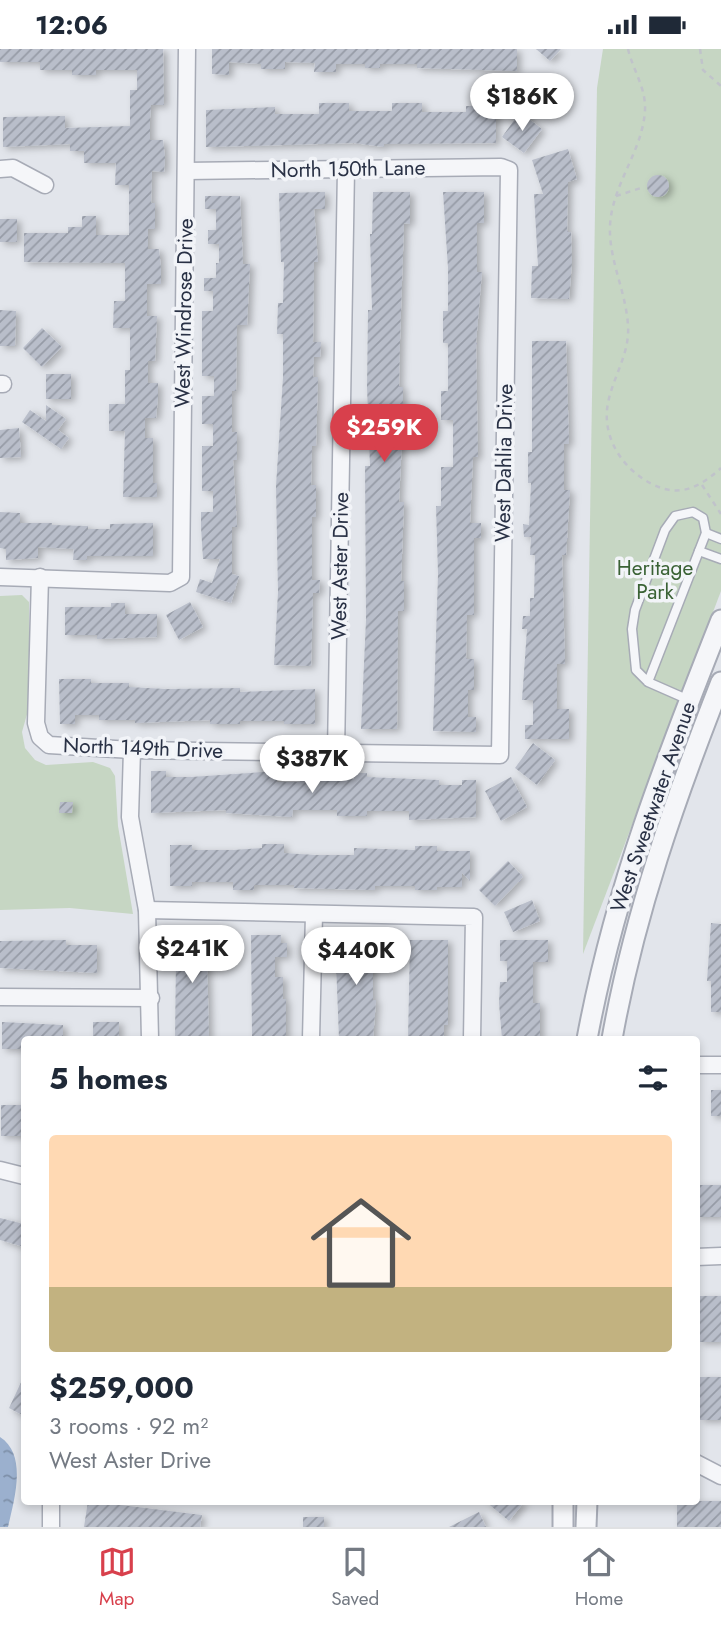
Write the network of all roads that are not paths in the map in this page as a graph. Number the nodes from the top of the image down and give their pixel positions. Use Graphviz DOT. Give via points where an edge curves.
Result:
graph roads {
  1 [pos="187,49"];
  2 [pos="0,169"];
  3 [pos="346,169"];
  4 [pos="509,170"];
  5 [pos="186,171"];
  6 [pos="45,185"];
  7 [pos="706,533"];
  8 [pos="721,539"];
  9 [pos="699,551"];
  10 [pos="721,559"];
  11 [pos="0,577"];
  12 [pos="40,577"];
  13 [pos="721,620"];
  14 [pos="649,682"];
  15 [pos="721,682"];
  16 [pos="690,700"];
  17 [pos="132,750"];
  18 [pos="336,753"];
  19 [pos="500,755"];
  20 [pos="147,910"];
  21 [pos="314,914"];
  22 [pos="0,997"];
  23 [pos="151,998"];
  24 [pos="150,1036"];
  25 [pos="312,1036"];
  26 [pos="472,1036"];
  27 [pos="588,1036"];
  28 [pos="613,1036"];
  29 [pos="700,1065"];
  30 [pos="721,1065"];
  31 [pos="0,1170"];
  32 [pos="21,1175"];
  33 [pos="721,1256"];
  34 [pos="700,1257"];
  35 [pos="700,1465"];
  36 [pos="721,1476"];
  37 [pos="51,1505"];
  38 [pos="564,1505"];
  39 [pos="587,1505"];
  40 [pos="51,1527"];
  41 [pos="563,1527"];
  42 [pos="586,1527"];
  1 -- 5 [label="street, West Windrose Drive"];
  2 -- 6 [label="street" via="13,168"];
  3 -- 4 [label="street, North 150th Lane"];
  3 -- 5 [label="street, North 150th Lane"];
  3 -- 18 [label="street, West Aster Drive"];
  4 -- 19 [label="street, West Dahlia Drive"];
  5 -- 12 [label="street, West Windrose Drive" via="181,577 170,583"];
  7 -- 8 [label="lane"];
  7 -- 9 [label="lane"];
  7 -- 14 [label="lane" via="703,518 693,512 675,516 665,530 632,629 636,670"];
  9 -- 10 [label="lane"];
  9 -- 14 [label="lane"];
  11 -- 12 [label="street"];
  12 -- 17 [label="street, North 149th Drive" via="36,723 40,737 49,745"];
  13 -- 16 [label="street, West Sweetwater Avenue"];
  14 -- 16 [label="lane"];
  15 -- 28 [label="street, West Sweetwater Avenue" via="646,892"];
  16 -- 27 [label="street, West Sweetwater Avenue" via="633,850"];
  17 -- 18 [label="street, North 149th Drive"];
  17 -- 20 [label="street" via="131,817"];
  18 -- 19 [label="street, North 149th Drive"];
  20 -- 21 [label="street"];
  20 -- 23 [label="street"];
  21 -- 25 [label="street"];
  21 -- 26 [label="street" via="474,917"];
  22 -- 23 [label="street"];
  23 -- 24 [label="street"];
  29 -- 30 [label="street"];
  31 -- 32 [label="street"];
  33 -- 34 [label="street"];
  35 -- 36 [label="street"];
  37 -- 40 [label="street"];
  38 -- 41 [label="street"];
  39 -- 42 [label="street"];
}
